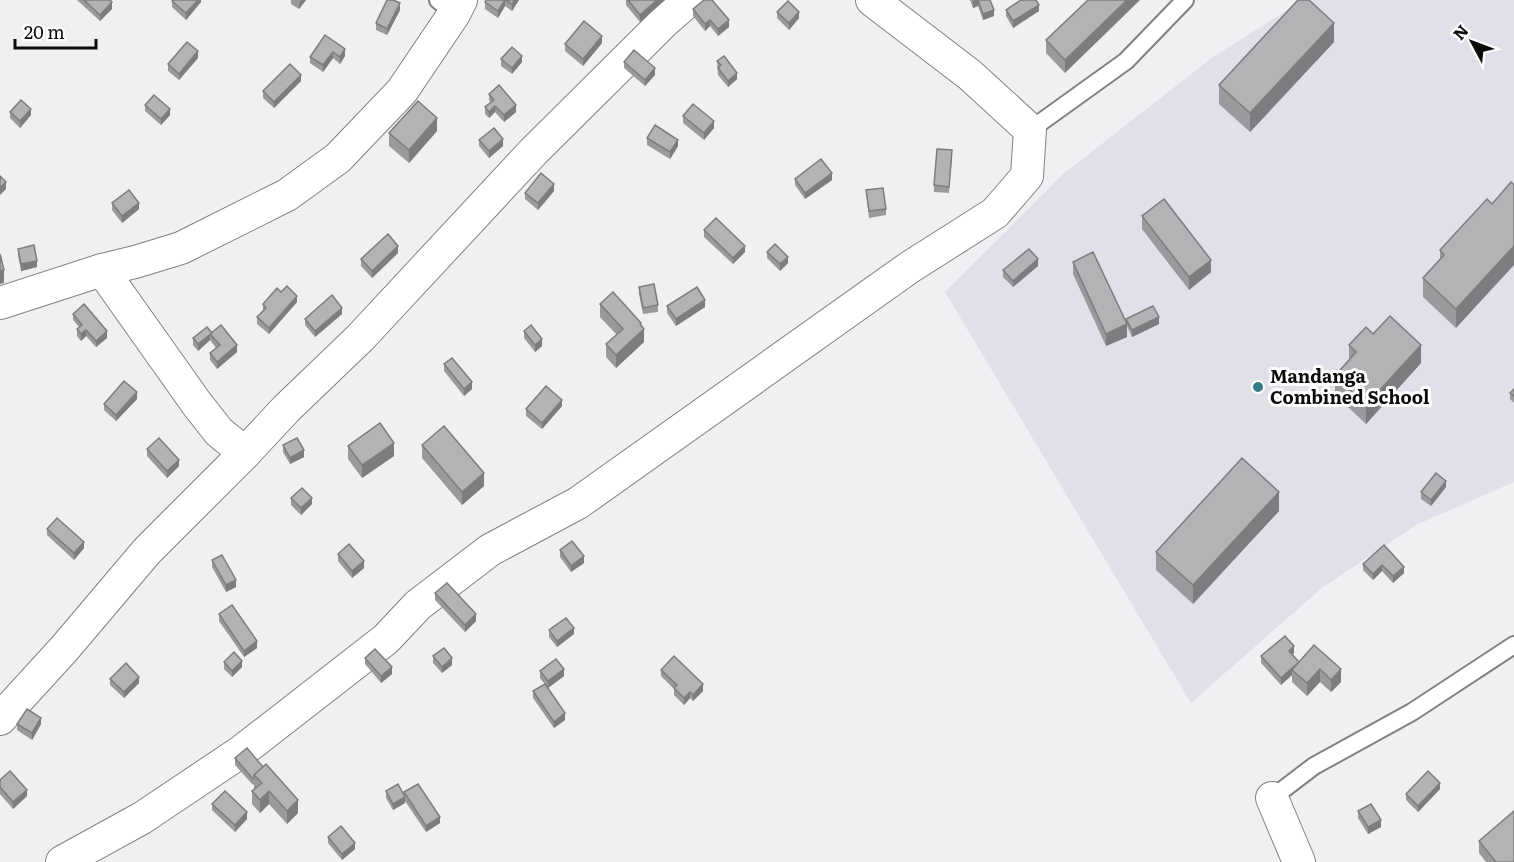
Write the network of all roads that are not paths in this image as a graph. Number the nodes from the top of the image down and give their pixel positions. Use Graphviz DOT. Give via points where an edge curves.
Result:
graph roads {
  1 [pos="689,0"];
  2 [pos="872,0"];
  3 [pos="1185,0"];
  4 [pos="451,5"];
  5 [pos="1030,130"];
  6 [pos="102,270"];
  7 [pos="0,303"];
  8 [pos="245,453"];
  9 [pos="1514,645"];
  10 [pos="0,719"];
  11 [pos="1272,798"];
  12 [pos="62,862"];
  13 [pos="1299,862"];
  1 -- 8 [label="street" via="533,152 360,338"];
  2 -- 5 [label="street" via="970,75"];
  3 -- 5 [label="lane" via="1126,61"];
  4 -- 6 [label="street" via="402,91 338,158 287,195 181,248"];
  5 -- 12 [label="street" via="1027,176 995,213 900,274 578,503 490,550 418,605 386,639 242,751 142,818"];
  6 -- 7 [label="street"];
  6 -- 8 [label="street" via="197,404 219,432"];
  8 -- 10 [label="street" via="147,551"];
  9 -- 11 [label="lane" via="1412,712 1314,766"];
  11 -- 13 [label="street"];
}
